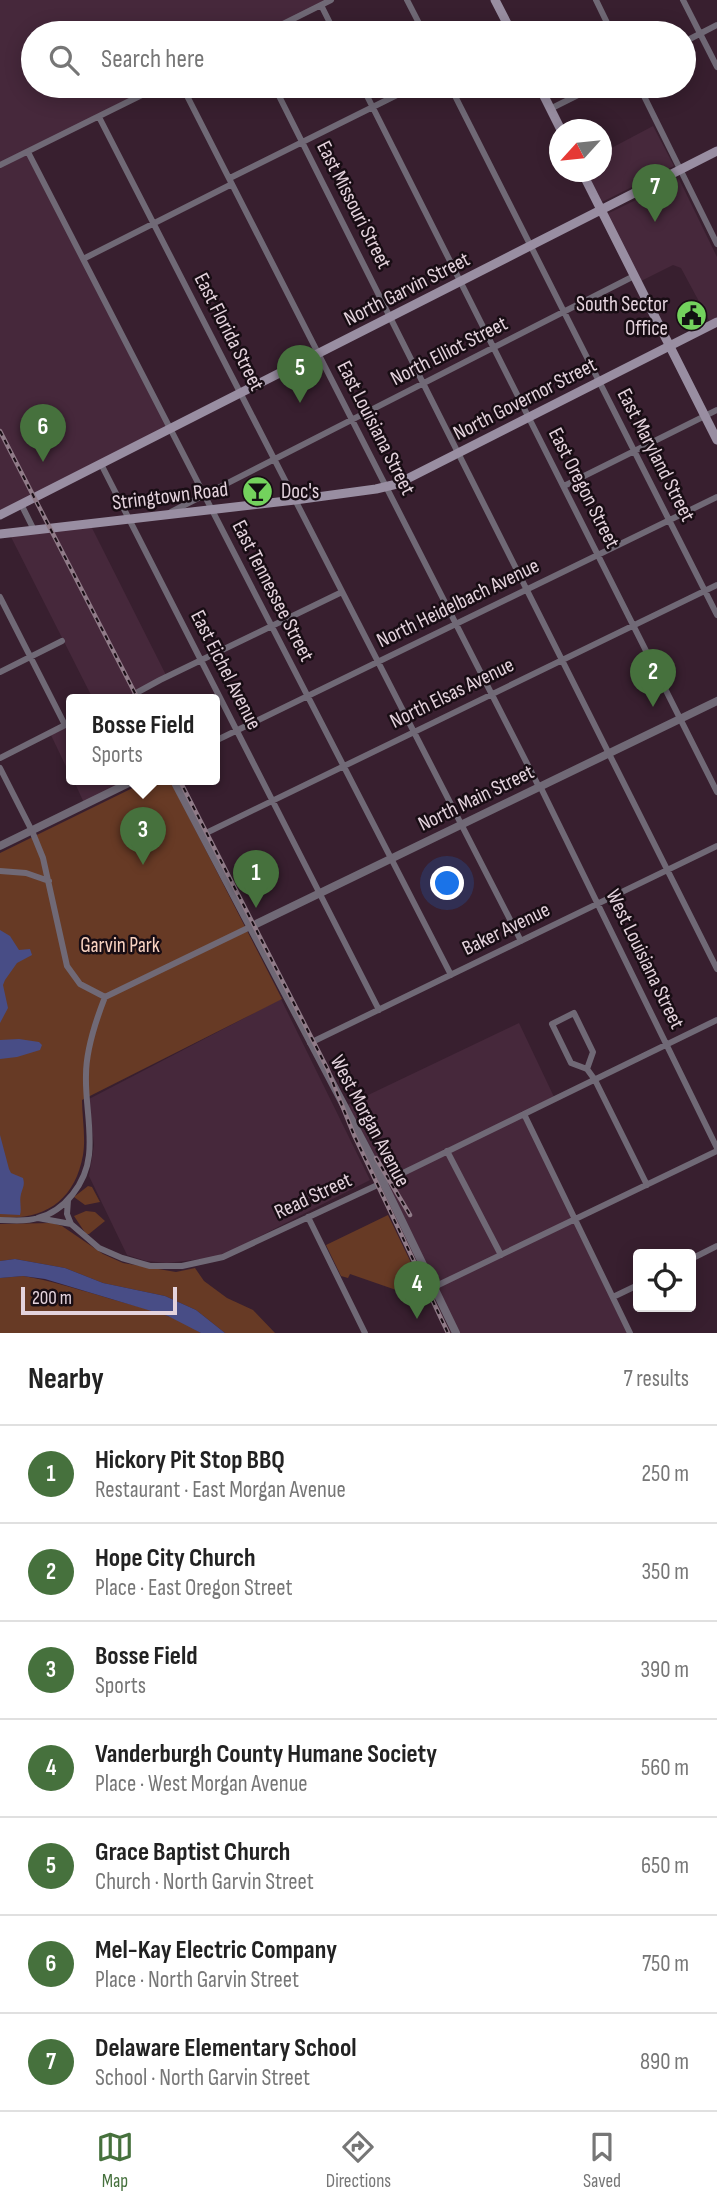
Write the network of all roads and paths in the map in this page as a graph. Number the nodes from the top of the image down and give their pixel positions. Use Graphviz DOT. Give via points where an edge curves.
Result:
graph roads {
  1 [pos="331,0"];
  2 [pos="407,0"];
  3 [pos="495,0"];
  4 [pos="596,0"];
  5 [pos="683,0"];
  6 [pos="321,5"];
  7 [pos="289,21"];
  8 [pos="329,21"];
  9 [pos="418,21"];
  10 [pos="506,21"];
  11 [pos="606,21"];
  12 [pos="694,21"];
  13 [pos="717,25"];
  14 [pos="696,26"];
  15 [pos="700,34"];
  16 [pos="696,36"];
  17 [pos="717,67"];
  18 [pos="136,98"];
  19 [pos="188,98"];
  20 [pos="280,98"];
  21 [pos="368,98"];
  22 [pos="391,98"];
  23 [pos="456,98"];
  24 [pos="545,98"];
  25 [pos="571,98"];
  26 [pos="645,98"];
  27 [pos="373,107"];
  28 [pos="550,108"];
  29 [pos="99,117"];
  30 [pos="556,119"];
  31 [pos="303,142"];
  32 [pos="717,151"];
  33 [pos="28,152"];
  34 [pos="0,165"];
  35 [pos="681,169"];
  36 [pos="231,181"];
  37 [pos="587,182"];
  38 [pos="601,210"];
  39 [pos="153,223"];
  40 [pos="716,239"];
  41 [pos="531,246"];
  42 [pos="83,258"];
  43 [pos="634,276"];
  44 [pos="461,281"];
  45 [pos="564,312"];
  46 [pos="391,317"];
  47 [pos="717,323"];
  48 [pos="670,346"];
  49 [pos="494,348"];
  50 [pos="319,354"];
  51 [pos="599,382"];
  52 [pos="424,383"];
  53 [pos="240,393"];
  54 [pos="717,410"];
  55 [pos="705,416"];
  56 [pos="529,417"];
  57 [pos="352,420"];
  58 [pos="170,429"];
  59 [pos="717,440"];
  60 [pos="635,452"];
  61 [pos="459,453"];
  62 [pos="274,460"];
  63 [pos="101,464"];
  64 [pos="564,486"];
  65 [pos="387,487"];
  66 [pos="204,495"];
  67 [pos="717,497"];
  68 [pos="295,500"];
  69 [pos="22,504"];
  70 [pos="212,509"];
  71 [pos="166,514"];
  72 [pos="0,515"];
  73 [pos="130,519"];
  74 [pos="669,520"];
  75 [pos="34,530"];
  76 [pos="0,534"];
  77 [pos="598,554"];
  78 [pos="717,584"];
  79 [pos="528,589"];
  80 [pos="704,591"];
  81 [pos="342,592"];
  82 [pos="0,597"];
  83 [pos="717,615"];
  84 [pos="456,624"];
  85 [pos="634,625"];
  86 [pos="272,626"];
  87 [pos="62,641"];
  88 [pos="30,657"];
  89 [pos="563,659"];
  90 [pos="201,660"];
  91 [pos="378,662"];
  92 [pos="0,671"];
  93 [pos="136,694"];
  94 [pos="218,694"];
  95 [pos="492,694"];
  96 [pos="307,695"];
  97 [pos="220,697"];
  98 [pos="717,701"];
  99 [pos="681,719"];
  100 [pos="66,720"];
  101 [pos="66,725"];
  102 [pos="237,730"];
  103 [pos="414,732"];
  104 [pos="220,738"];
  105 [pos="610,752"];
  106 [pos="0,758"];
  107 [pos="343,766"];
  108 [pos="0,768"];
  109 [pos="125,785"];
  110 [pos="176,785"];
  111 [pos="540,787"];
  112 [pos="717,792"];
  113 [pos="272,800"];
  114 [pos="461,825"];
  115 [pos="32,831"];
  116 [pos="202,835"];
  117 [pos="0,846"];
  118 [pos="717,846"];
  119 [pos="391,859"];
  120 [pos="668,870"];
  121 [pos="0,871"];
  122 [pos="49,881"];
  123 [pos="320,893"];
  124 [pos="599,903"];
  125 [pos="250,927"];
  126 [pos="521,941"];
  127 [pos="717,969"];
  128 [pos="451,975"];
  129 [pos="106,997"];
  130 [pos="379,1010"];
  131 [pos="717,1020"];
  132 [pos="310,1043"];
  133 [pos="667,1045"];
  134 [pos="587,1069"];
  135 [pos="595,1080"];
  136 [pos="524,1114"];
  137 [pos="717,1149"];
  138 [pos="447,1151"];
  139 [pos="383,1182"];
  140 [pos="647,1185"];
  141 [pos="68,1200"];
  142 [pos="308,1217"];
  143 [pos="38,1218"];
  144 [pos="575,1219"];
  145 [pos="0,1220"];
  146 [pos="71,1224"];
  147 [pos="717,1246"];
  148 [pos="500,1255"];
  149 [pos="696,1256"];
  150 [pos="434,1287"];
  151 [pos="633,1287"];
  152 [pos="613,1297"];
  153 [pos="365,1333"];
  154 [pos="456,1333"];
  155 [pos="630,1333"];
  1 -- 6 [label="street"];
  2 -- 9 [label="street"];
  3 -- 10 [label="main road"];
  4 -- 11 [label="street"];
  5 -- 12 [label="street"];
  6 -- 7 [label="street"];
  6 -- 8 [label="street"];
  13 -- 15 [label="street"];
  14 -- 15 [label="street"];
  15 -- 16 [label="street"];
  15 -- 17 [label="street"];
  18 -- 29 [label="street"];
  19 -- 36 [label="street, East Louisiana Street"];
  20 -- 31 [label="street, East Missouri Street"];
  21 -- 27 [label="street, East Oregon Street"];
  22 -- 27 [label="street"];
  23 -- 41 [label="street, East Maryland Street"];
  24 -- 28 [label="main road"];
  25 -- 28 [label="street"];
  26 -- 35 [label="street"];
  27 -- 31 [label="street"];
  27 -- 44 [label="street, East Oregon Street"];
  28 -- 30 [label="main road"];
  29 -- 33 [label="street"];
  29 -- 39 [label="street, East Florida Street"];
  31 -- 36 [label="street"];
  31 -- 46 [label="street, East Missouri Street"];
  32 -- 35 [label="main road, North Garvin Street"];
  33 -- 34 [label="street"];
  33 -- 42 [label="street, East Tennessee Street"];
  35 -- 38 [label="main road, North Garvin Street"];
  35 -- 40 [label="street"];
  36 -- 39 [label="street"];
  36 -- 50 [label="street, East Louisiana Street"];
  37 -- 38 [label="main road"];
  38 -- 41 [label="main road, North Garvin Street"];
  38 -- 43 [label="main road"];
  39 -- 42 [label="street"];
  39 -- 53 [label="street, East Florida Street"];
  41 -- 44 [label="main road, North Garvin Street"];
  41 -- 45 [label="street, East Maryland Street"];
  42 -- 58 [label="street, East Tennessee Street"];
  43 -- 45 [label="street, North Elliot Street"];
  43 -- 48 [label="main road"];
  44 -- 46 [label="main road, North Garvin Street"];
  44 -- 49 [label="street, East Oregon Street"];
  45 -- 49 [label="street, North Elliot Street"];
  45 -- 51 [label="street, East Maryland Street"];
  46 -- 50 [label="main road, North Garvin Street"];
  46 -- 52 [label="street, East Missouri Street"];
  47 -- 48 [label="main road, North Governor Street"];
  48 -- 51 [label="main road, North Governor Street"];
  48 -- 55 [label="main road"];
  49 -- 52 [label="street, North Elliot Street"];
  49 -- 56 [label="street, East Oregon Street"];
  50 -- 53 [label="main road, North Garvin Street"];
  50 -- 57 [label="street, East Louisiana Street"];
  51 -- 56 [label="main road, North Governor Street"];
  51 -- 60 [label="street, East Maryland Street"];
  52 -- 57 [label="street, North Elliot Street"];
  52 -- 61 [label="street, East Missouri Street"];
  53 -- 58 [label="main road, North Garvin Street"];
  53 -- 62 [label="street, East Florida Street"];
  54 -- 55 [label="street"];
  55 -- 59 [label="main road"];
  55 -- 60 [label="street"];
  56 -- 61 [label="main road, North Governor Street"];
  56 -- 64 [label="street, East Oregon Street"];
  57 -- 62 [label="street, North Elliot Street"];
  57 -- 65 [label="street, East Louisiana Street"];
  58 -- 63 [label="main road, North Garvin Street"];
  58 -- 66 [label="street, East Tennessee Street"];
  60 -- 64 [label="street"];
  60 -- 74 [label="street, East Maryland Street"];
  61 -- 65 [label="main road, North Governor Street"];
  61 -- 79 [label="street, East Missouri Street"];
  62 -- 66 [label="street, North Elliot Street"];
  62 -- 68 [label="street, East Florida Street"];
  63 -- 69 [label="main road, North Garvin Street"];
  63 -- 73 [label="street, East Eichel Avenue"];
  64 -- 77 [label="street, East Oregon Street"];
  65 -- 68 [label="main road, Stringtown Road"];
  65 -- 84 [label="street, East Louisiana Street"];
  66 -- 70 [label="street, East Tennessee Street"];
  66 -- 71 [label="street, North Elliot Street"];
  67 -- 74 [label="street, North Heidelbach Avenue"];
  68 -- 70 [label="main road, Stringtown Road"];
  68 -- 81 [label="street, East Florida Street"];
  69 -- 72 [label="main road, North Garvin Street"];
  69 -- 75 [label="street"];
  70 -- 71 [label="main road, Stringtown Road"];
  70 -- 86 [label="street, East Tennessee Street"];
  71 -- 73 [label="main road, Stringtown Road"];
  73 -- 75 [label="main road, Stringtown Road"];
  73 -- 90 [label="street, East Eichel Avenue"];
  74 -- 77 [label="street, North Heidelbach Avenue"];
  74 -- 80 [label="street, East Maryland Street"];
  75 -- 76 [label="main road, Stringtown Road"];
  77 -- 79 [label="street, North Heidelbach Avenue"];
  77 -- 85 [label="street, East Oregon Street"];
  78 -- 80 [label="street, North Elsas Avenue"];
  79 -- 84 [label="street, North Heidelbach Avenue"];
  79 -- 89 [label="street, East Missouri Street"];
  80 -- 83 [label="street, East Maryland Street"];
  80 -- 85 [label="street, North Elsas Avenue"];
  81 -- 86 [label="street"];
  81 -- 91 [label="street, East Florida Street"];
  82 -- 88 [label="street"];
  84 -- 91 [label="street, North Heidelbach Avenue"];
  84 -- 95 [label="street, East Louisiana Street"];
  85 -- 89 [label="street, North Elsas Avenue"];
  85 -- 99 [label="street, East Oregon Street"];
  86 -- 90 [label="street"];
  86 -- 96 [label="street, East Tennessee Street"];
  87 -- 88 [label="street"];
  88 -- 92 [label="street"];
  88 -- 100 [label="street"];
  89 -- 95 [label="street, North Elsas Avenue"];
  89 -- 105 [label="street, East Missouri Street"];
  90 -- 93 [label="street"];
  90 -- 94 [label="street, East Eichel Avenue"];
  91 -- 96 [label="street, North Heidelbach Avenue"];
  91 -- 103 [label="street, East Florida Street"];
  95 -- 103 [label="street, North Elsas Avenue"];
  95 -- 111 [label="street, East Louisiana Street"];
  96 -- 102 [label="street, North Heidelbach Avenue"];
  96 -- 107 [label="street, East Tennessee Street"];
  97 -- 102 [label="street, East Eichel Avenue"];
  98 -- 99 [label="street, North Main Street"];
  99 -- 105 [label="street, North Main Street"];
  99 -- 112 [label="street, East Oregon Street"];
  101 -- 106 [label="street"];
  102 -- 104 [label="street, North Heidelbach Avenue"];
  102 -- 113 [label="street, East Eichel Avenue"];
  103 -- 107 [label="street, North Elsas Avenue"];
  103 -- 114 [label="street, East Florida Street"];
  105 -- 111 [label="street, North Main Street"];
  105 -- 120 [label="street, East Missouri Street"];
  107 -- 113 [label="street, North Elsas Avenue"];
  107 -- 119 [label="street, East Tennessee Street"];
  108 -- 115 [label="street"];
  109 -- 115 [label="street"];
  110 -- 116 [label="street, West Morgan Avenue"];
  111 -- 114 [label="street, North Main Street"];
  111 -- 124 [label="street, West Louisiana Street"];
  113 -- 116 [label="street, North Elsas Avenue"];
  113 -- 123 [label="street, East Eichel Avenue"];
  114 -- 119 [label="street, North Main Street"];
  114 -- 126 [label="street, East Florida Street"];
  115 -- 117 [label="street"];
  115 -- 122 [label="street"];
  116 -- 125 [label="street, West Morgan Avenue"];
  118 -- 120 [label="street, Baker Avenue"];
  119 -- 123 [label="street, North Main Street"];
  119 -- 128 [label="street, East Tennessee Street"];
  120 -- 124 [label="street, Baker Avenue"];
  120 -- 127 [label="street, East Missouri Street"];
  121 -- 122 [label="street"];
  122 -- 129 [label="street" via="67,966 80,984"];
  123 -- 125 [label="street, North Main Street"];
  123 -- 130 [label="street, East Eichel Avenue"];
  124 -- 126 [label="street, Baker Avenue"];
  124 -- 133 [label="street, West Louisiana Street"];
  125 -- 129 [label="street"];
  125 -- 132 [label="street, West Morgan Avenue"];
  126 -- 128 [label="street, Baker Avenue"];
  128 -- 130 [label="street, Baker Avenue"];
  129 -- 141 [label="street" via="86,1071 89,1158"];
  130 -- 132 [label="street, Baker Avenue"];
  131 -- 133 [label="street, Read Street"];
  132 -- 139 [label="street, West Morgan Avenue"];
  133 -- 135 [label="street, Read Street"];
  133 -- 137 [label="street, West Louisiana Street"];
  134 -- 134 [label="street" via="593,1052 574,1013 552,1024 571,1063"];
  134 -- 135 [label="street"];
  135 -- 136 [label="street, Read Street"];
  135 -- 140 [label="street"];
  136 -- 138 [label="street, Read Street"];
  136 -- 144 [label="street"];
  137 -- 140 [label="street"];
  138 -- 139 [label="street, Read Street"];
  138 -- 148 [label="street"];
  139 -- 142 [label="street, Read Street"];
  139 -- 150 [label="street, West Morgan Avenue"];
  140 -- 144 [label="street"];
  141 -- 143 [label="street"];
  141 -- 146 [label="street"];
  142 -- 146 [label="street, Read Street" via="223,1257 171,1267 122,1258 94,1244"];
  142 -- 153 [label="street"];
  143 -- 145 [label="street"];
  143 -- 146 [label="street, Read Street"];
  144 -- 148 [label="street"];
  144 -- 152 [label="street"];
  147 -- 149 [label="street"];
  148 -- 150 [label="street"];
  150 -- 154 [label="street, West Morgan Avenue"];
  151 -- 152 [label="street"];
  152 -- 155 [label="street"];
}
